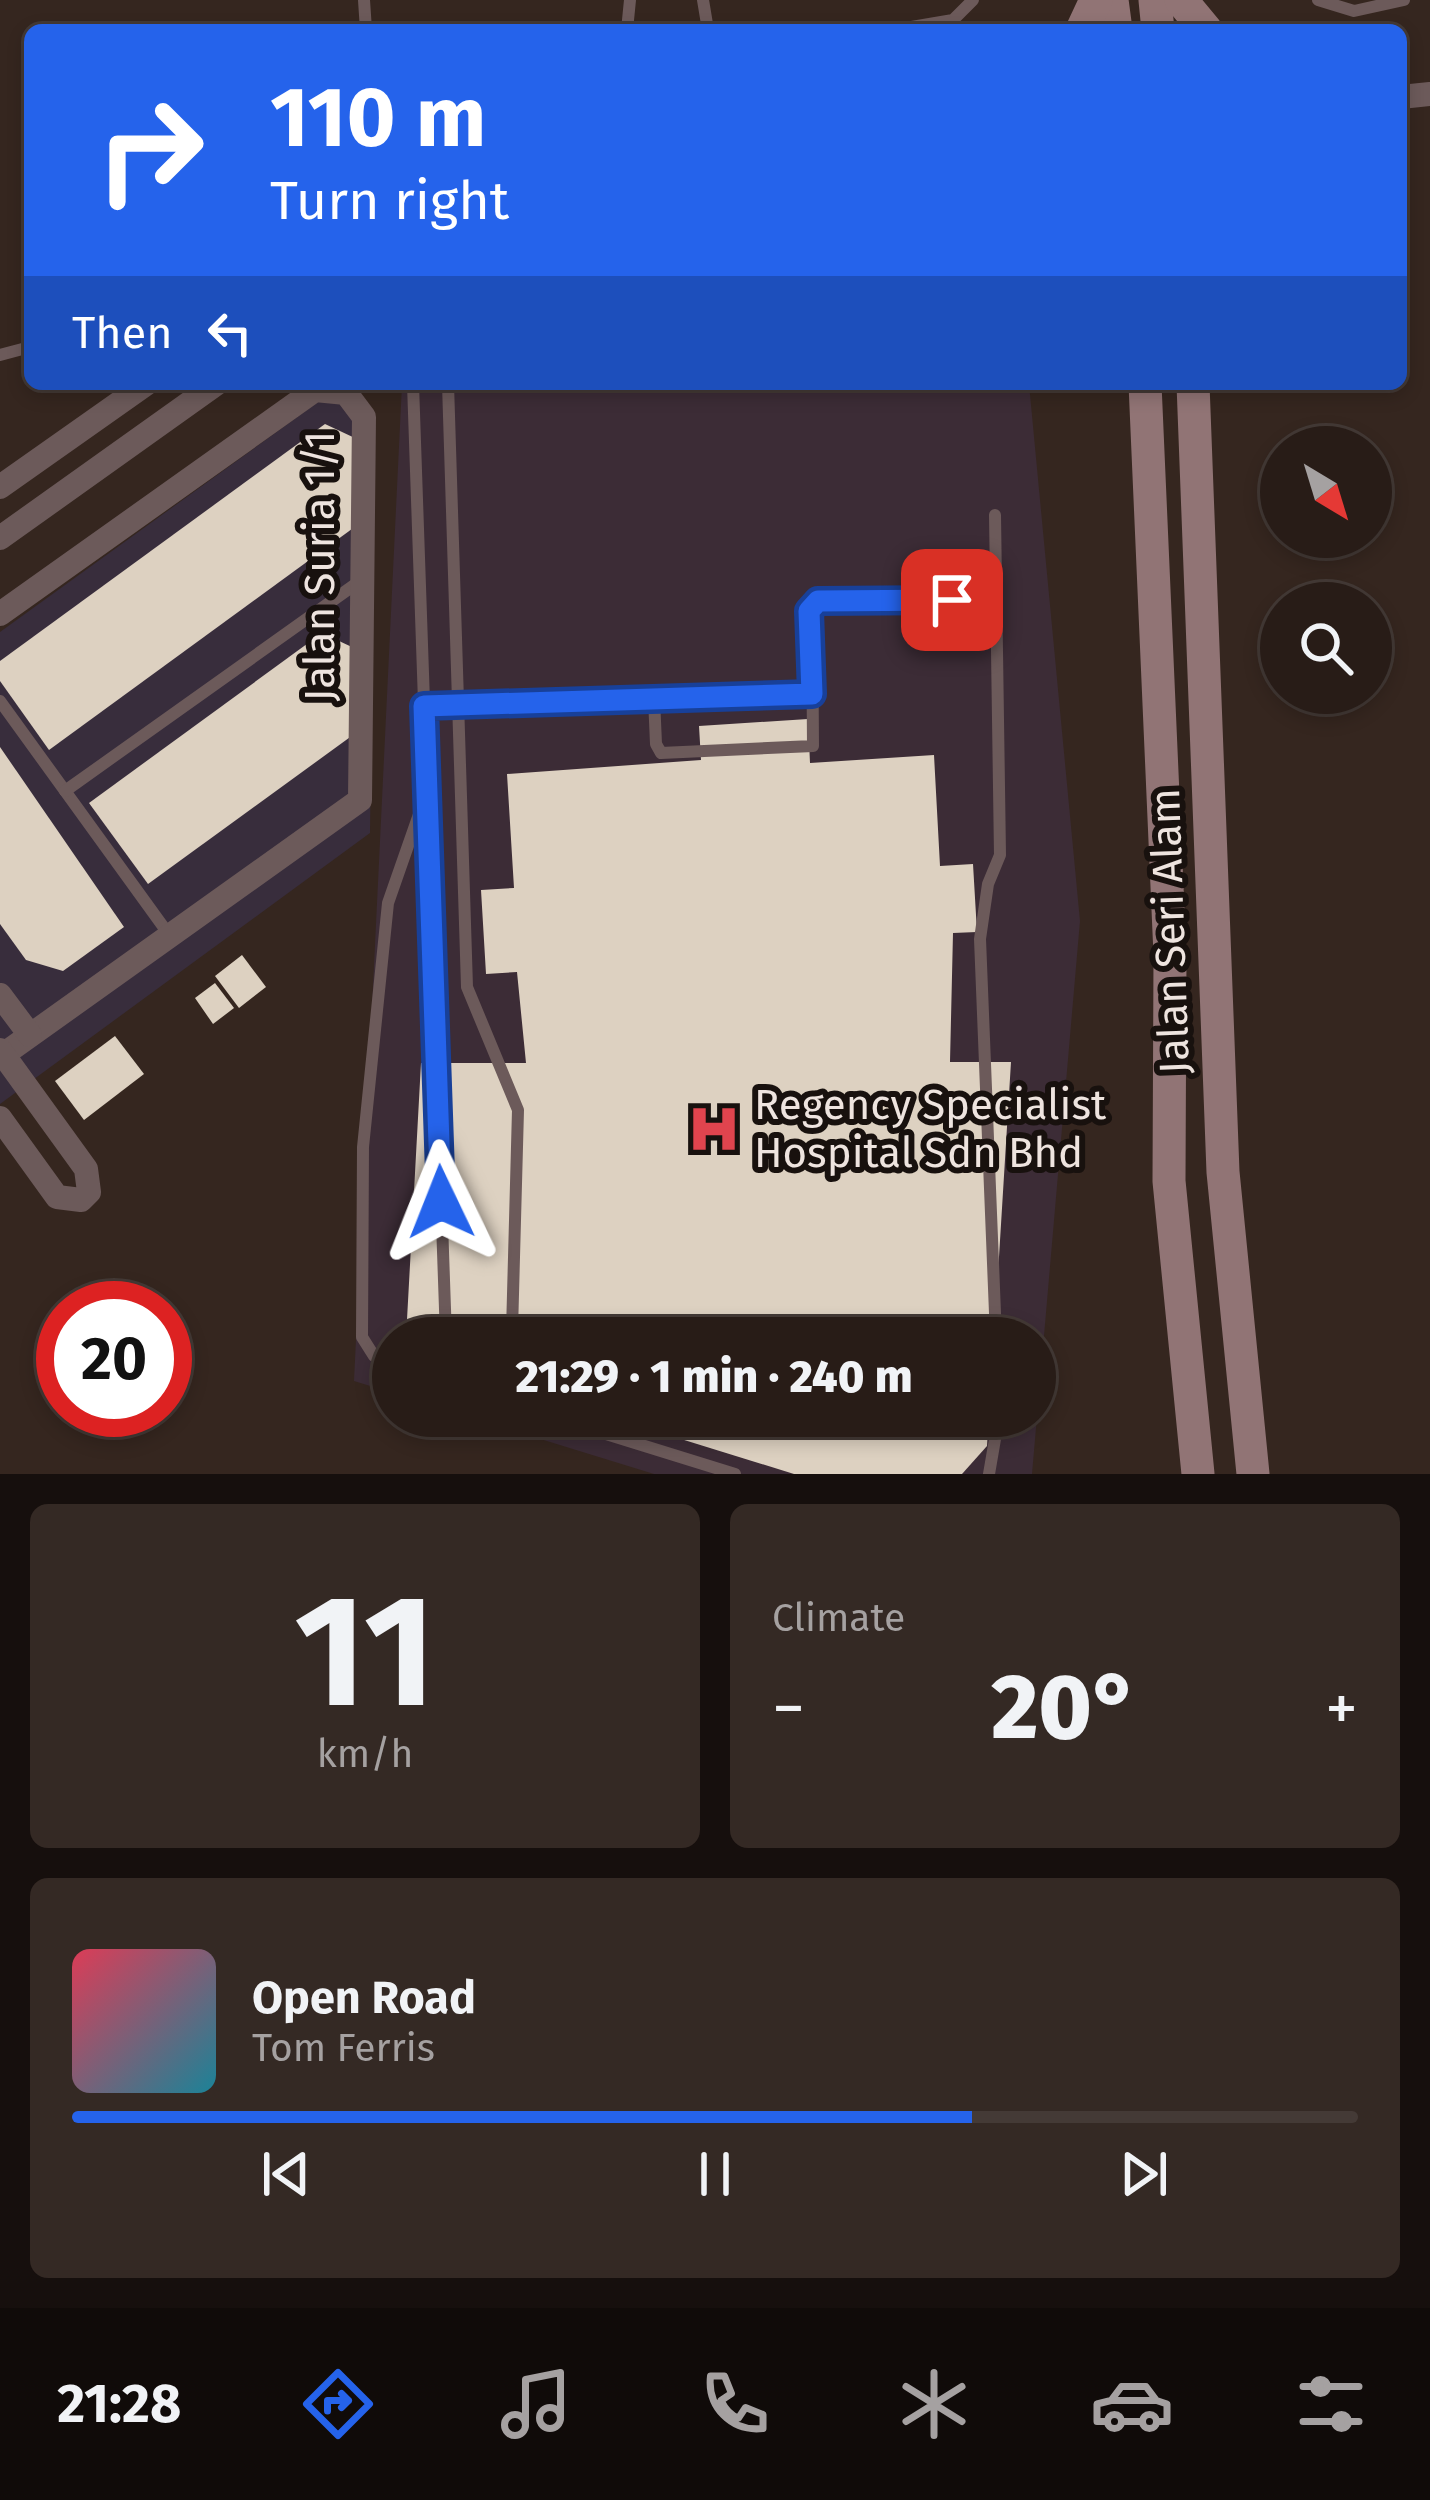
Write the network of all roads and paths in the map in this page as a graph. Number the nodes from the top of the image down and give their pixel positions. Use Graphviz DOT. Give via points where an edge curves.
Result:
graph roads {
  1 [pos="974,0"];
  2 [pos="1181,0"];
  3 [pos="1318,0"];
  4 [pos="1405,0"];
  5 [pos="929,24"];
  6 [pos="1201,24"];
  7 [pos="137,390"];
  8 [pos="209,390"];
  9 [pos="413,390"];
  10 [pos="448,390"];
  11 [pos="1145,390"];
  12 [pos="1193,390"];
  13 [pos="0,487"];
  14 [pos="995,515"];
  15 [pos="3,537"];
  16 [pos="362,580"];
  17 [pos="996,600"];
  18 [pos="0,614"];
  19 [pos="812,694"];
  20 [pos="654,698"];
  21 [pos="0,701"];
  22 [pos="458,705"];
  23 [pos="424,706"];
  24 [pos="65,791"];
  25 [pos="427,794"];
  26 [pos="170,936"];
  27 [pos="0,995"];
  28 [pos="30,1035"];
  29 [pos="1,1054"];
  30 [pos="0,1118"];
  31 [pos="445,1317"];
  32 [pos="512,1317"];
  33 [pos="995,1317"];
  34 [pos="372,1352"];
  35 [pos="616,1437"];
  36 [pos="995,1437"];
  37 [pos="735,1474"];
  38 [pos="989,1474"];
  39 [pos="1198,1474"];
  40 [pos="1253,1474"];
  1 -- 5 [label="lane" via="953,20"];
  2 -- 6 [label="main road"];
  3 -- 4 [label="lane" via="1354,10"];
  7 -- 13 [label="street"];
  8 -- 15 [label="street"];
  9 -- 23 [label="lane"];
  10 -- 22 [label="lane"];
  11 -- 39 [label="main road, Jalan Seri Alam" via="1170,955 1169,1181"];
  12 -- 40 [label="main road, Jalan Seri Alam" via="1222,1172"];
  14 -- 17 [label="lane"];
  16 -- 18 [label="street, Jalan Suria 1/1" via="364,417 346,393 315,390"];
  16 -- 24 [label="lane"];
  16 -- 26 [label="street, Jalan Suria 1/1" via="360,800"];
  17 -- 19 [label="lane" via="818,601 809,611"];
  17 -- 33 [label="lane" via="1000,855 980,939"];
  19 -- 20 [label="lane"];
  19 -- 20 [label="lane" via="813,746 662,753"];
  20 -- 22 [label="lane"];
  21 -- 24 [label="lane"];
  22 -- 23 [label="lane"];
  22 -- 32 [label="lane" via="467,988 518,1110"];
  23 -- 25 [label="lane"];
  24 -- 26 [label="lane"];
  25 -- 31 [label="lane"];
  25 -- 34 [label="lane" via="388,903 363,1148 362,1337"];
  26 -- 28 [label="street"];
  27 -- 28 [label="street"];
  28 -- 29 [label="street"];
  29 -- 30 [label="street" via="86,1169 82,1200 57,1197"];
  35 -- 37 [label="lane"];
  36 -- 38 [label="lane"];
}
